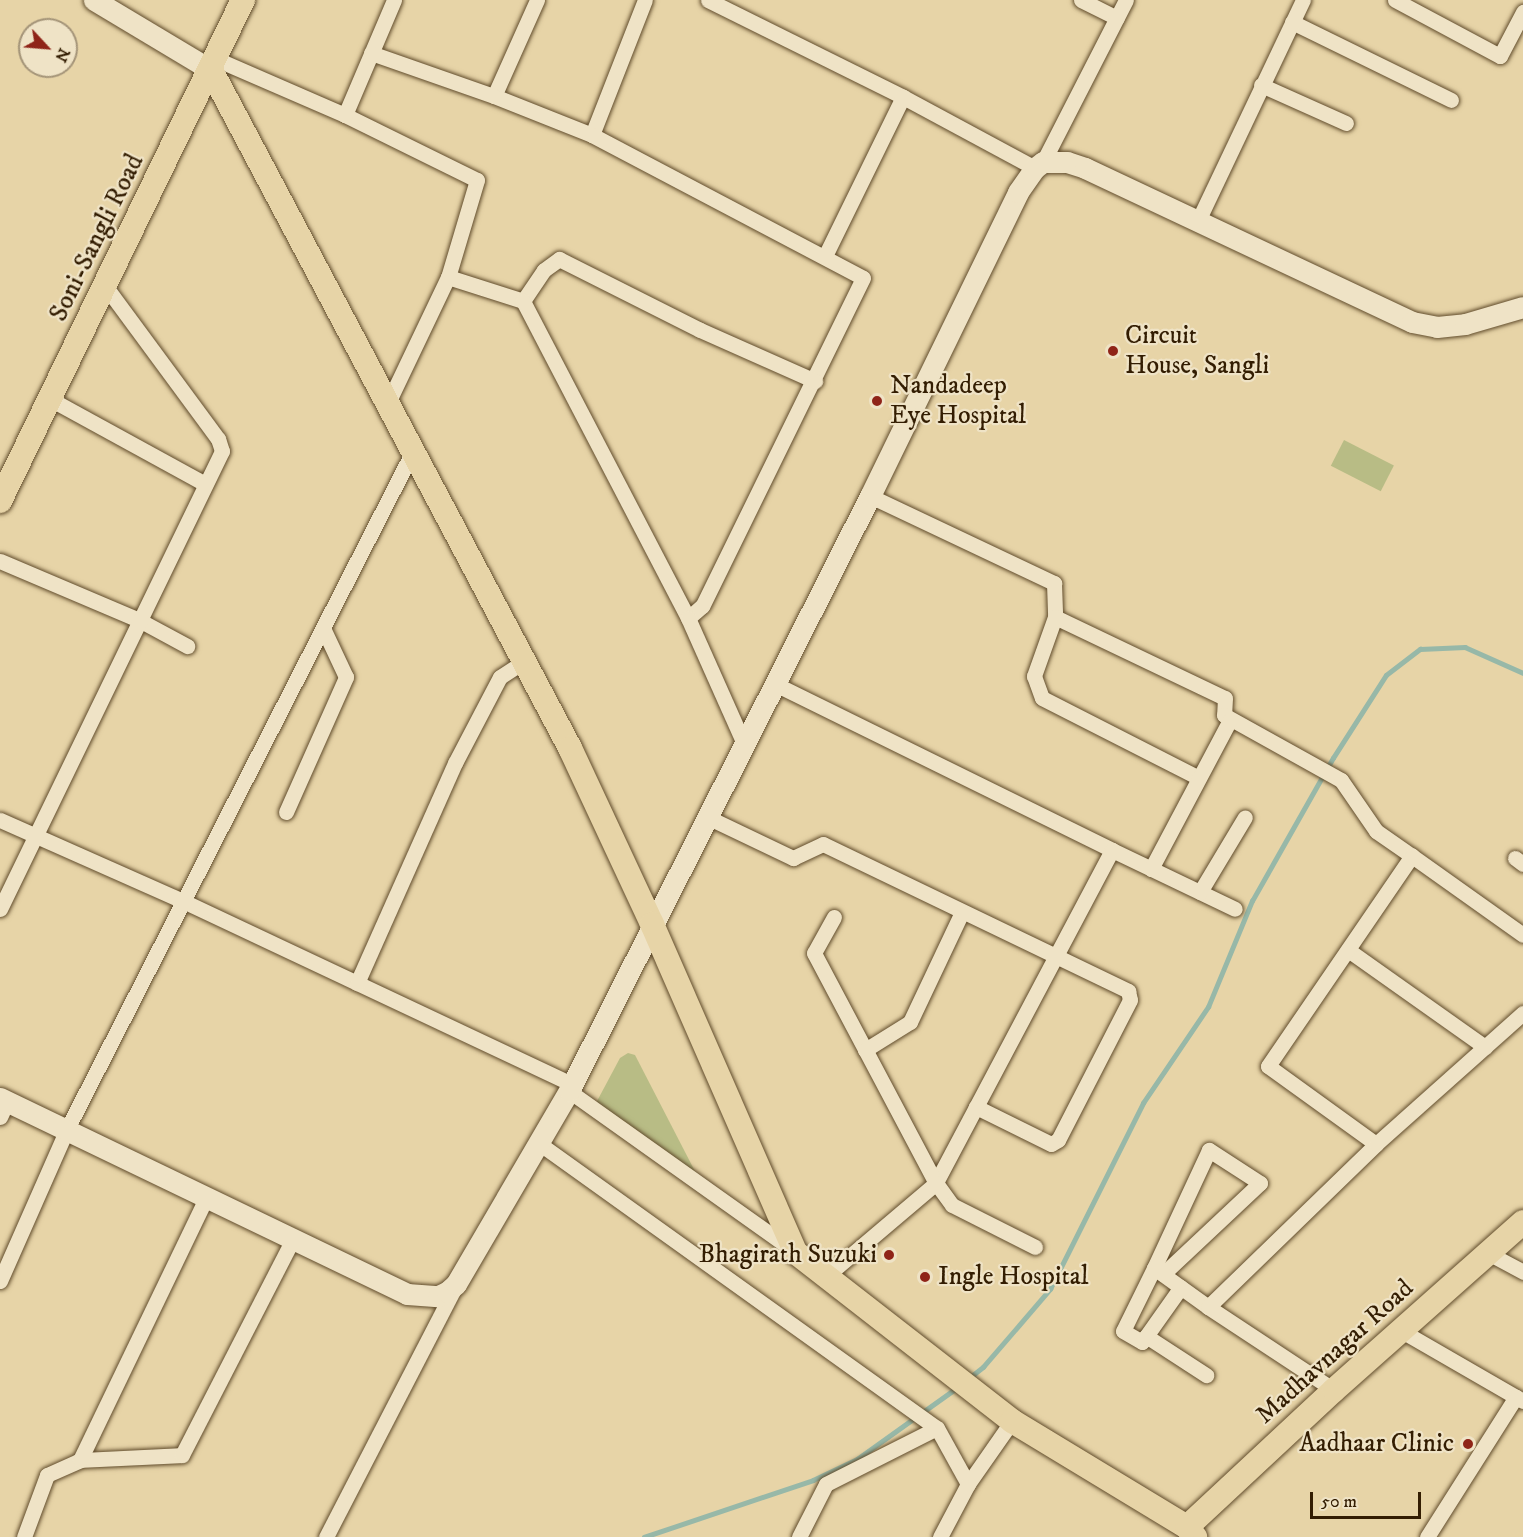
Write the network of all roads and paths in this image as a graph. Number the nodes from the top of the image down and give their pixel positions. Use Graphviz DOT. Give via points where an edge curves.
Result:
graph roads {
  1 [pos="94,0"];
  2 [pos="243,0"];
  3 [pos="394,0"];
  4 [pos="537,0"];
  5 [pos="645,0"];
  6 [pos="708,0"];
  7 [pos="1082,0"];
  8 [pos="1126,0"];
  9 [pos="1303,0"];
  10 [pos="1395,0"];
  11 [pos="1523,12"];
  12 [pos="1117,18"];
  13 [pos="1292,22"];
  14 [pos="371,53"];
  15 [pos="213,65"];
  16 [pos="1261,85"];
  17 [pos="494,96"];
  18 [pos="903,97"];
  19 [pos="1451,100"];
  20 [pos="345,115"];
  21 [pos="1346,123"];
  22 [pos="592,135"];
  23 [pos="1039,165"];
  24 [pos="1197,223"];
  25 [pos="825,256"];
  26 [pos="448,277"];
  27 [pos="105,286"];
  28 [pos="523,301"];
  29 [pos="1523,307"];
  30 [pos="815,381"];
  31 [pos="50,399"];
  32 [pos="387,405"];
  33 [pos="412,453"];
  34 [pos="205,484"];
  35 [pos="870,496"];
  36 [pos="0,501"];
  37 [pos="0,561"];
  38 [pos="1055,617"];
  39 [pos="688,618"];
  40 [pos="139,620"];
  41 [pos="323,628"];
  42 [pos="187,646"];
  43 [pos="523,662"];
  44 [pos="775,684"];
  45 [pos="1230,720"];
  46 [pos="744,744"];
  47 [pos="1199,778"];
  48 [pos="286,812"];
  49 [pos="705,816"];
  50 [pos="1245,817"];
  51 [pos="0,820"];
  52 [pos="37,835"];
  53 [pos="1112,850"];
  54 [pos="1413,856"];
  55 [pos="1151,869"];
  56 [pos="1200,892"];
  57 [pos="185,902"];
  58 [pos="0,909"];
  59 [pos="1235,909"];
  60 [pos="962,912"];
  61 [pos="834,917"];
  62 [pos="652,924"];
  63 [pos="1523,935"];
  64 [pos="1348,950"];
  65 [pos="1055,957"];
  66 [pos="357,983"];
  67 [pos="1523,1012"];
  68 [pos="1485,1047"];
  69 [pos="866,1050"];
  70 [pos="570,1088"];
  71 [pos="2,1105"];
  72 [pos="976,1107"];
  73 [pos="67,1130"];
  74 [pos="540,1144"];
  75 [pos="1376,1144"];
  76 [pos="936,1183"];
  77 [pos="207,1196"];
  78 [pos="1523,1222"];
  79 [pos="294,1237"];
  80 [pos="1035,1247"];
  81 [pos="795,1252"];
  82 [pos="1488,1253"];
  83 [pos="1158,1271"];
  84 [pos="1523,1272"];
  85 [pos="825,1277"];
  86 [pos="0,1281"];
  87 [pos="456,1284"];
  88 [pos="1181,1287"];
  89 [pos="1208,1307"];
  90 [pos="1400,1330"];
  91 [pos="1146,1336"];
  92 [pos="1206,1375"];
  93 [pos="1334,1390"];
  94 [pos="1520,1399"];
  95 [pos="1012,1421"];
  96 [pos="937,1428"];
  97 [pos="80,1460"];
  98 [pos="968,1484"];
  99 [pos="1191,1532"];
  100 [pos="24,1537"];
  101 [pos="326,1537"];
  102 [pos="799,1537"];
  103 [pos="940,1537"];
  104 [pos="1427,1537"];
  1 -- 15 [label="street"];
  2 -- 15 [label="main road, Soni-Sangli Road"];
  3 -- 14 [label="street"];
  4 -- 17 [label="street"];
  5 -- 22 [label="street"];
  6 -- 18 [label="street"];
  7 -- 12 [label="street"];
  8 -- 12 [label="street"];
  9 -- 13 [label="street"];
  10 -- 11 [label="street" via="1500,56"];
  12 -- 23 [label="street"];
  13 -- 16 [label="street"];
  13 -- 19 [label="street"];
  14 -- 17 [label="street"];
  14 -- 20 [label="street"];
  15 -- 20 [label="street"];
  15 -- 27 [label="main road, Soni-Sangli Road"];
  15 -- 32 [label="main road"];
  16 -- 21 [label="street"];
  16 -- 24 [label="street"];
  17 -- 22 [label="street"];
  18 -- 23 [label="street"];
  18 -- 25 [label="street"];
  20 -- 26 [label="street" via="477,180"];
  22 -- 25 [label="street"];
  23 -- 24 [label="street" via="1067,162 1085,168"];
  23 -- 35 [label="street" via="1018,192"];
  24 -- 29 [label="street" via="1412,322 1437,327 1465,324"];
  25 -- 30 [label="street" via="863,278"];
  26 -- 28 [label="street"];
  26 -- 32 [label="street"];
  27 -- 31 [label="main road, Soni-Sangli Road"];
  27 -- 34 [label="street" via="218,439 222,451"];
  28 -- 30 [label="street" via="544,270 559,259 700,330"];
  28 -- 39 [label="street"];
  30 -- 39 [label="street" via="753,495 702,606"];
  31 -- 34 [label="street"];
  31 -- 36 [label="main road, Soni-Sangli Road"];
  32 -- 33 [label="main road"];
  33 -- 41 [label="street"];
  33 -- 43 [label="main road"];
  34 -- 40 [label="street"];
  35 -- 38 [label="street" via="1053,584"];
  35 -- 44 [label="street"];
  37 -- 40 [label="street"];
  38 -- 45 [label="street" via="1225,698 1224,715"];
  38 -- 47 [label="street" via="1034,676 1042,698"];
  39 -- 46 [label="street"];
  40 -- 42 [label="street"];
  40 -- 52 [label="street"];
  41 -- 48 [label="street" via="346,677"];
  41 -- 57 [label="street"];
  43 -- 62 [label="main road" via="570,748"];
  43 -- 66 [label="street" via="500,677 455,763"];
  44 -- 46 [label="street"];
  44 -- 53 [label="street"];
  45 -- 47 [label="street"];
  45 -- 54 [label="street" via="1341,780 1376,831"];
  46 -- 49 [label="street"];
  47 -- 55 [label="street"];
  49 -- 60 [label="street" via="793,858 824,844"];
  49 -- 62 [label="street"];
  50 -- 56 [label="street"];
  51 -- 52 [label="street"];
  52 -- 57 [label="street"];
  52 -- 58 [label="street"];
  53 -- 55 [label="street"];
  53 -- 65 [label="street"];
  54 -- 63 [label="street"];
  54 -- 64 [label="street"];
  55 -- 56 [label="street"];
  56 -- 59 [label="street"];
  57 -- 66 [label="street"];
  57 -- 73 [label="street"];
  60 -- 65 [label="street"];
  60 -- 69 [label="street" via="910,1022"];
  61 -- 69 [label="street" via="814,953"];
  62 -- 70 [label="street"];
  62 -- 81 [label="main road"];
  64 -- 68 [label="street"];
  64 -- 75 [label="street" via="1268,1066"];
  65 -- 72 [label="street"];
  65 -- 72 [label="street" via="1128,991 1130,999 1064,1132 1051,1144"];
  66 -- 70 [label="street"];
  67 -- 68 [label="street"];
  68 -- 75 [label="street"];
  69 -- 76 [label="street"];
  70 -- 74 [label="street"];
  70 -- 81 [label="street"];
  71 -- 73 [label="street"];
  72 -- 76 [label="street"];
  73 -- 77 [label="street"];
  73 -- 86 [label="street"];
  74 -- 87 [label="street"];
  74 -- 96 [label="street"];
  75 -- 89 [label="street"];
  76 -- 80 [label="street" via="952,1205"];
  76 -- 85 [label="street"];
  77 -- 79 [label="street"];
  77 -- 97 [label="street"];
  78 -- 82 [label="main road, Madhavnagar Road"];
  79 -- 87 [label="street" via="407,1294 438,1296"];
  79 -- 97 [label="street" via="182,1455"];
  81 -- 85 [label="main road"];
  82 -- 84 [label="street"];
  82 -- 90 [label="main road, Madhavnagar Road"];
  83 -- 83 [label="street" via="1209,1150 1260,1183"];
  83 -- 88 [label="street"];
  83 -- 91 [label="street" via="1123,1331 1142,1342"];
  85 -- 95 [label="main road"];
  87 -- 101 [label="street"];
  88 -- 89 [label="street"];
  88 -- 91 [label="street"];
  89 -- 93 [label="street"];
  90 -- 93 [label="main road, Madhavnagar Road"];
  90 -- 94 [label="street"];
  91 -- 92 [label="street"];
  93 -- 99 [label="main road, Madhavnagar Road"];
  94 -- 104 [label="street"];
  95 -- 98 [label="street"];
  95 -- 99 [label="main road"];
  96 -- 98 [label="street"];
  96 -- 102 [label="street" via="825,1484"];
  97 -- 100 [label="street" via="47,1475"];
  98 -- 103 [label="street"];
}
